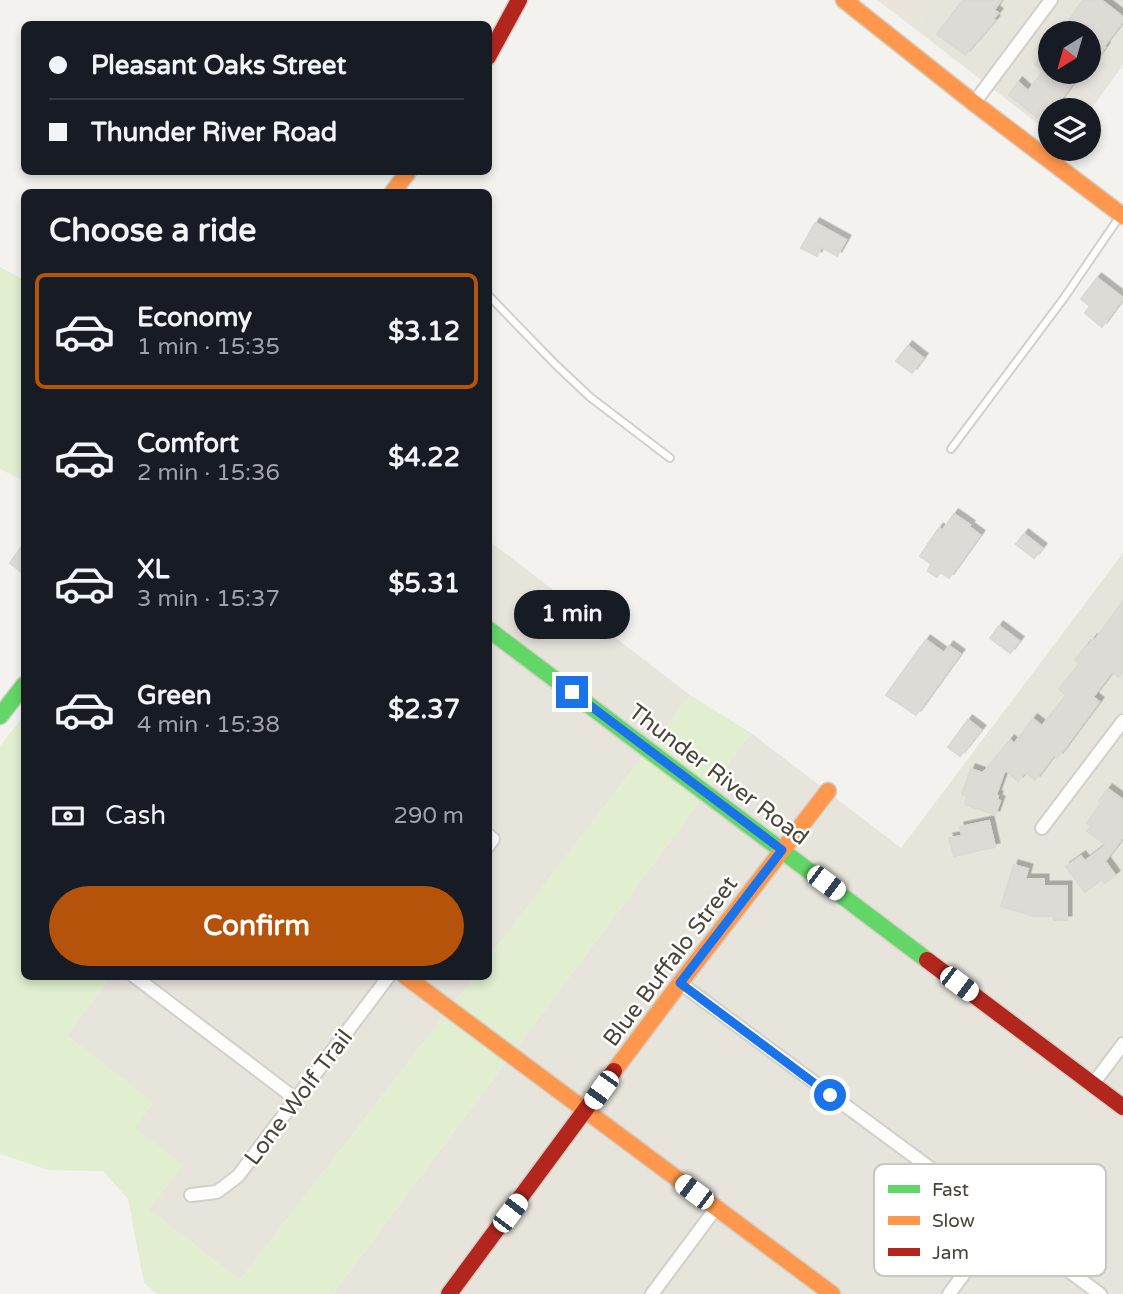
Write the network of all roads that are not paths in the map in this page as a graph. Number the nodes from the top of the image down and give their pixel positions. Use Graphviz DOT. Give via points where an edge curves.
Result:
graph roads {
  1 [pos="519,0"];
  2 [pos="844,0"];
  3 [pos="1051,0"];
  4 [pos="492,50"];
  5 [pos="974,103"];
  6 [pos="1122,215"];
  7 [pos="492,299"];
  8 [pos="951,449"];
  9 [pos="670,458"];
  10 [pos="492,632"];
  11 [pos="21,689"];
  12 [pos="0,716"];
  13 [pos="1123,721"];
  14 [pos="828,791"];
  15 [pos="1042,828"];
  16 [pos="782,850"];
  17 [pos="139,980"];
  18 [pos="386,980"];
  19 [pos="410,980"];
  20 [pos="680,983"];
  21 [pos="1123,1044"];
  22 [pos="1093,1084"];
  23 [pos="297,1100"];
  24 [pos="1123,1107"];
  25 [pos="586,1111"];
  26 [pos="924,1164"];
  27 [pos="191,1195"];
  28 [pos="716,1208"];
  29 [pos="962,1276"];
  30 [pos="1076,1276"];
  31 [pos="449,1294"];
  32 [pos="652,1294"];
  33 [pos="832,1294"];
  34 [pos="949,1294"];
  35 [pos="1100,1294"];
  1 -- 4 [label="street"];
  2 -- 5 [label="street"];
  3 -- 5 [label="street"];
  5 -- 6 [label="street"];
  6 -- 8 [label="lane"];
  7 -- 9 [label="lane" via="590,397"];
  10 -- 16 [label="street, Thunder River Road"];
  11 -- 12 [label="street"];
  13 -- 15 [label="street"];
  14 -- 16 [label="street, Blue Buffalo Street"];
  16 -- 20 [label="street, Blue Buffalo Street"];
  16 -- 22 [label="street, Thunder River Road"];
  17 -- 23 [label="street"];
  18 -- 23 [label="street, Lone Wolf Trail"];
  19 -- 25 [label="street"];
  20 -- 25 [label="street, Blue Buffalo Street"];
  20 -- 26 [label="street"];
  21 -- 22 [label="street"];
  22 -- 24 [label="street, Thunder River Road"];
  23 -- 27 [label="street, Lone Wolf Trail" via="238,1176 217,1192"];
  25 -- 28 [label="street"];
  25 -- 31 [label="street, Blue Buffalo Street"];
  28 -- 32 [label="street"];
  28 -- 33 [label="street"];
  29 -- 34 [label="street"];
  30 -- 35 [label="street"];
}
